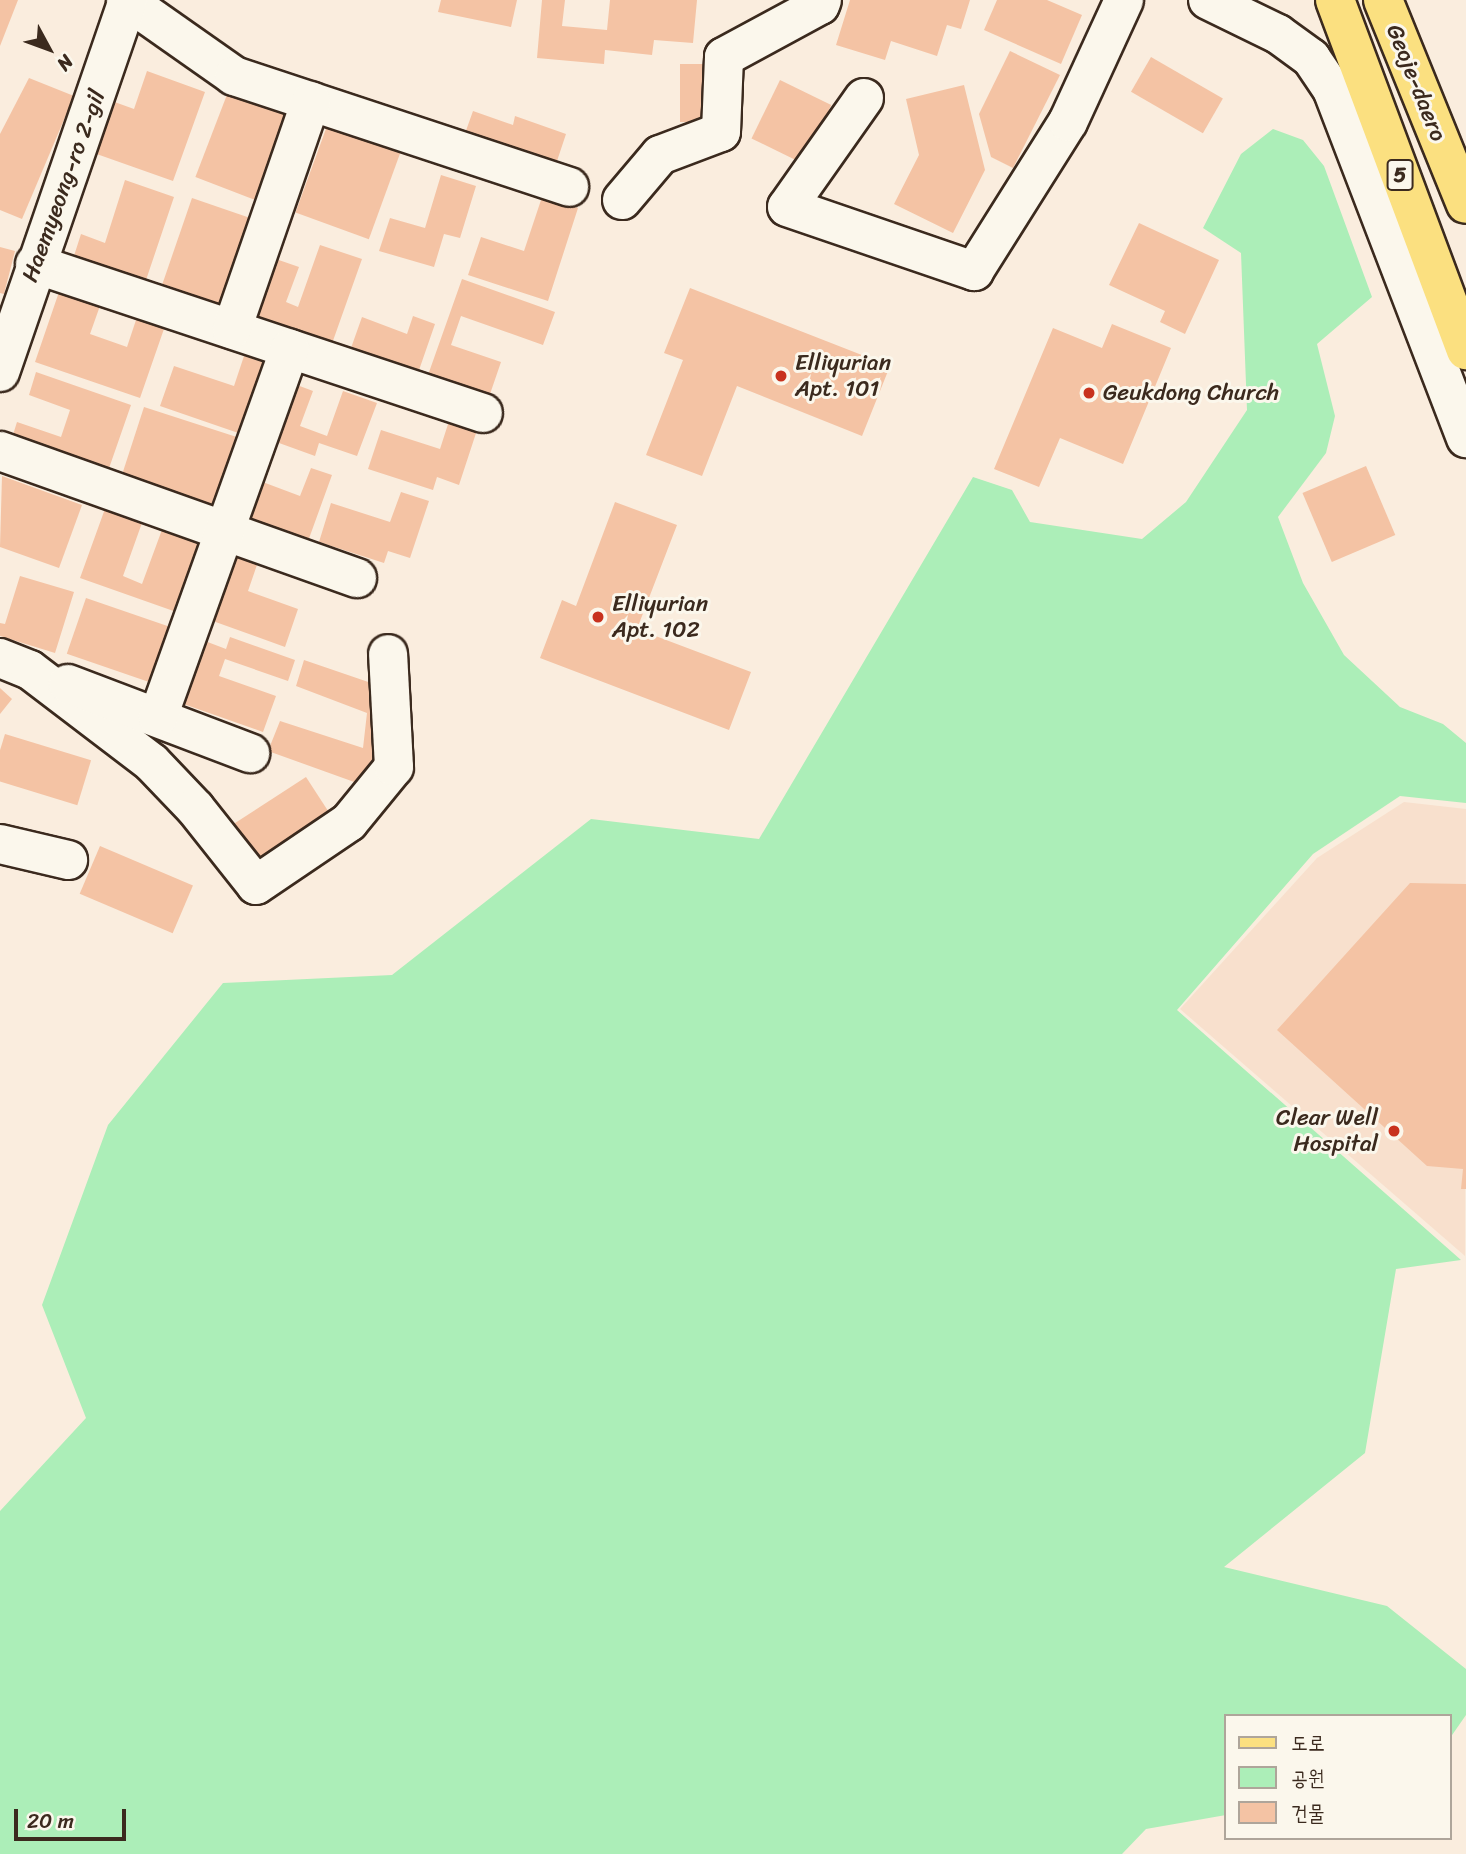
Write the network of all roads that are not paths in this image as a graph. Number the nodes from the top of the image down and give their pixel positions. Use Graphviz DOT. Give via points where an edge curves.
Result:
graph roads {
  1 [pos="128,0"];
  2 [pos="822,0"];
  3 [pos="1124,0"];
  4 [pos="1208,0"];
  5 [pos="1335,0"];
  6 [pos="1383,0"];
  7 [pos="864,98"];
  8 [pos="311,102"];
  9 [pos="569,187"];
  10 [pos="622,200"];
  11 [pos="1466,204"];
  12 [pos="35,264"];
  13 [pos="232,330"];
  14 [pos="290,349"];
  15 [pos="1466,350"];
  16 [pos="0,372"];
  17 [pos="483,413"];
  18 [pos="1466,438"];
  19 [pos="0,451"];
  20 [pos="224,530"];
  21 [pos="357,578"];
  22 [pos="388,654"];
  23 [pos="15,664"];
  24 [pos="158,717"];
  25 [pos="250,752"];
  26 [pos="0,844"];
  27 [pos="68,860"];
  1 -- 8 [label="street" via="234,76"];
  1 -- 12 [label="street, Haemyeong-ro 2-gil"];
  2 -- 10 [label="street" via="723,57 721,132 660,155"];
  3 -- 7 [label="street" via="1068,122 974,271 787,207"];
  4 -- 18 [label="street" via="1278,33 1311,58 1332,89"];
  5 -- 15 [label="main road, Geoje-daero / 5"];
  6 -- 11 [label="main road, Geoje-daero / 5"];
  8 -- 9 [label="street"];
  8 -- 13 [label="street"];
  12 -- 13 [label="street"];
  12 -- 16 [label="street, Haemyeong-ro 2-gil"];
  13 -- 14 [label="street"];
  14 -- 17 [label="street"];
  14 -- 20 [label="street"];
  19 -- 20 [label="street"];
  20 -- 21 [label="street"];
  20 -- 24 [label="street"];
  22 -- 23 [label="street" via="394,767 349,822 256,885 195,808 152,763"];
  23 -- 24 [label="street"];
  24 -- 25 [label="street"];
  26 -- 27 [label="street"];
}
